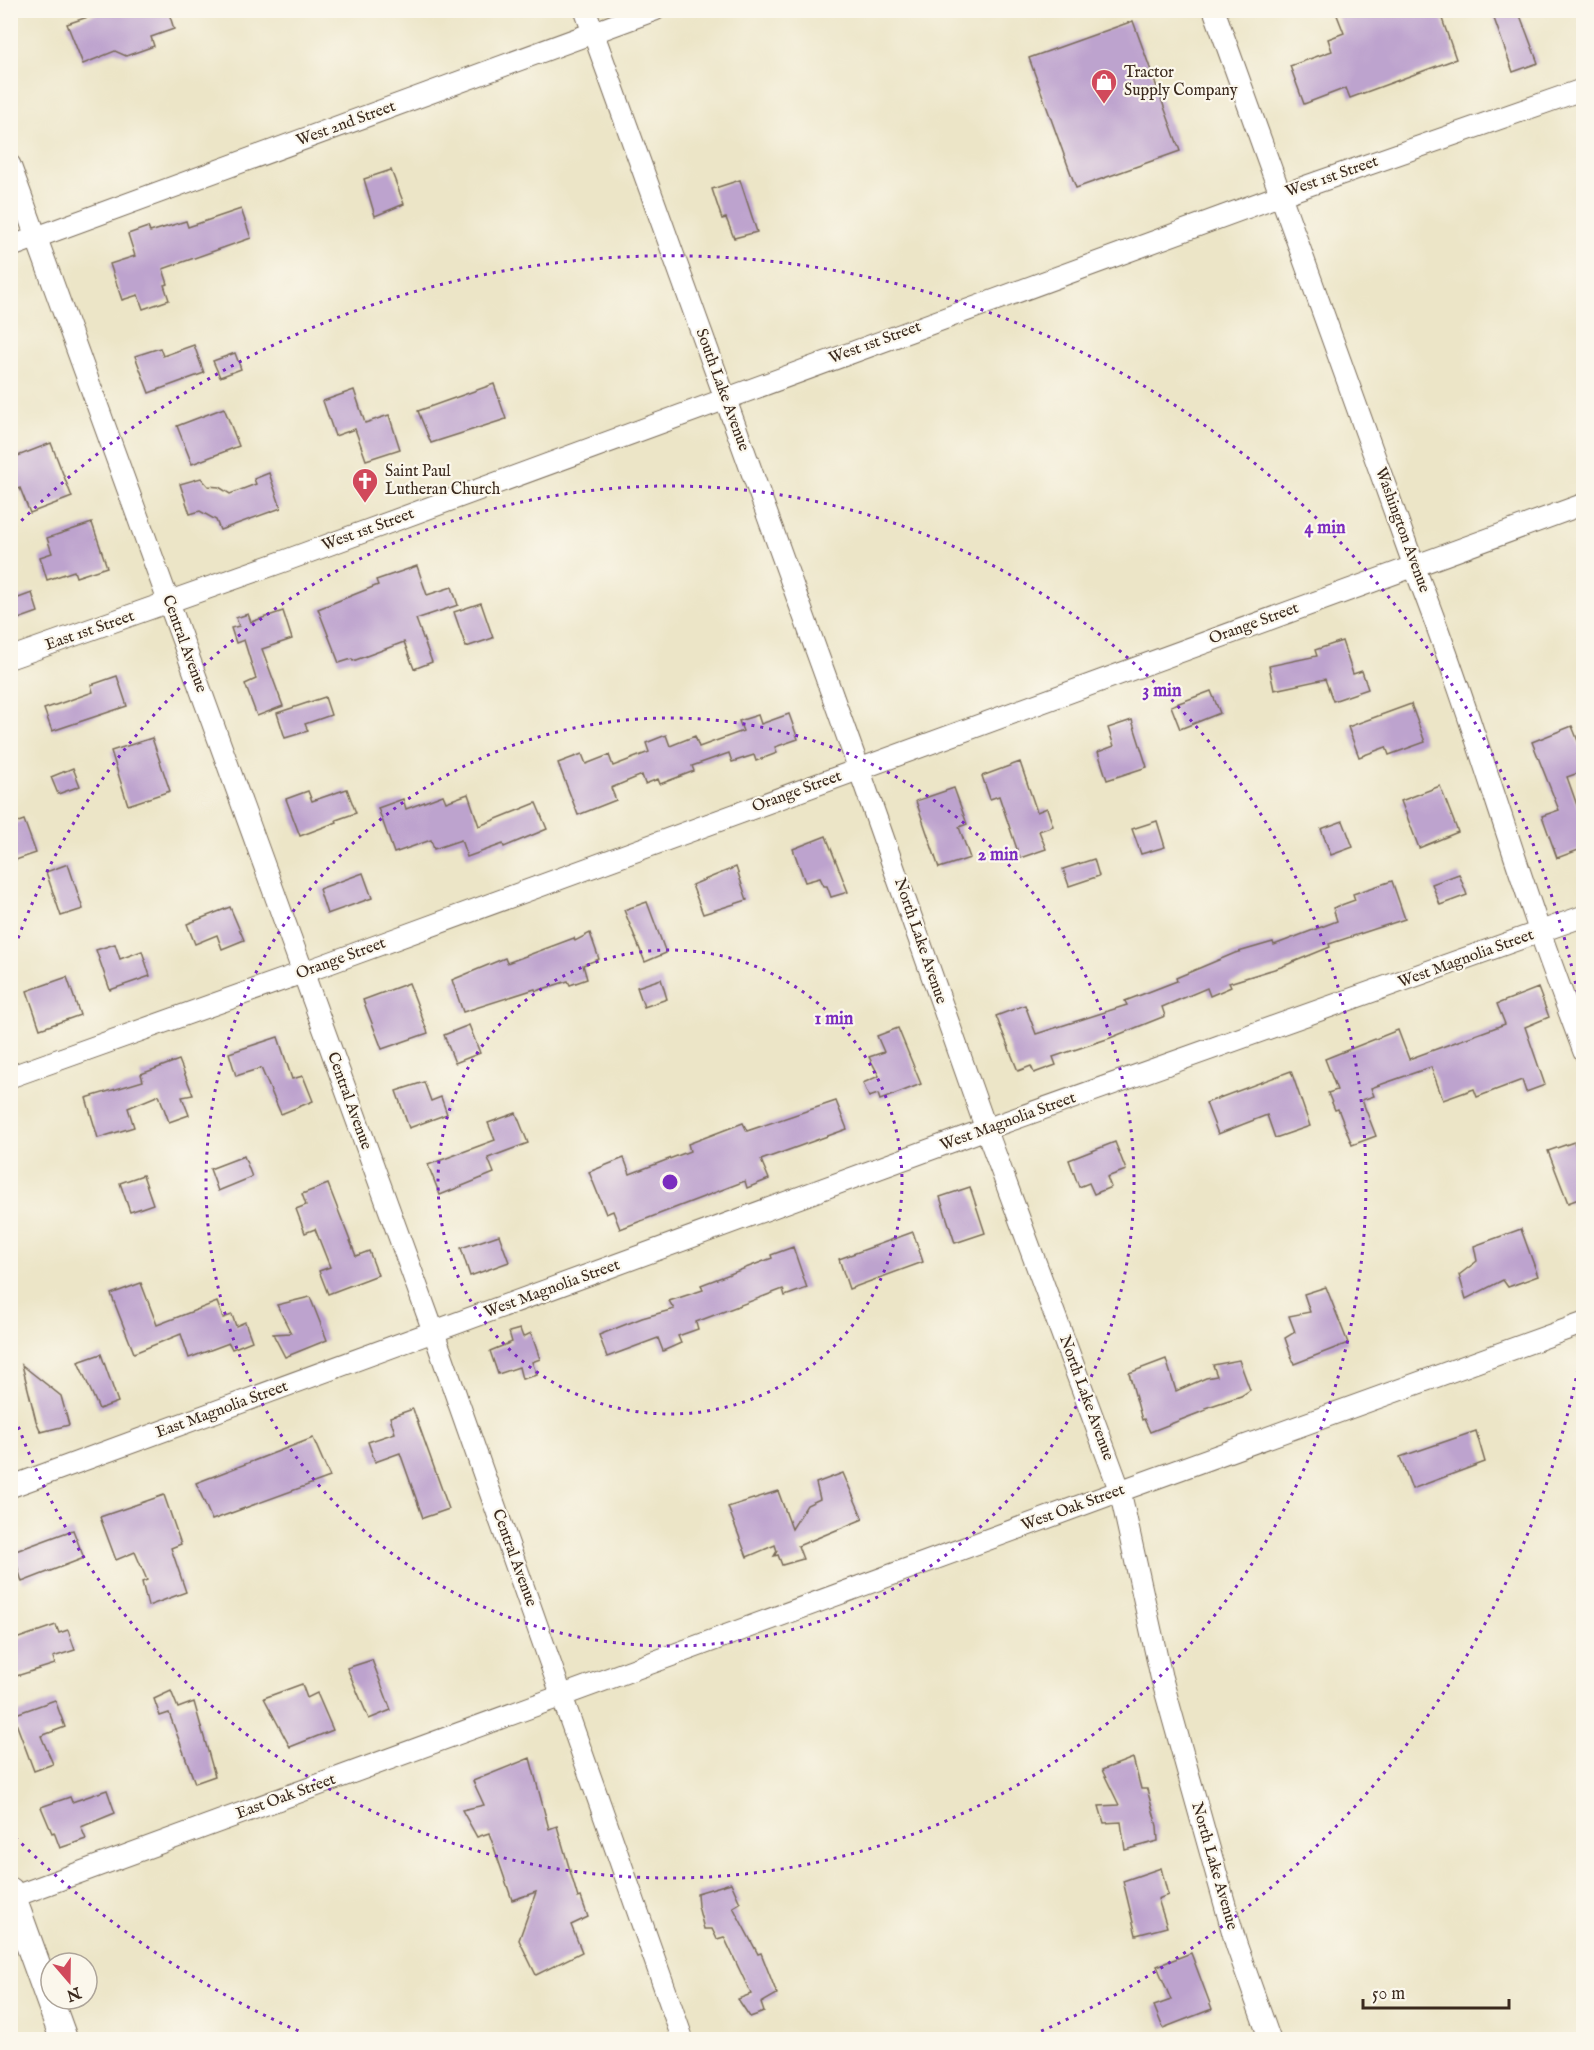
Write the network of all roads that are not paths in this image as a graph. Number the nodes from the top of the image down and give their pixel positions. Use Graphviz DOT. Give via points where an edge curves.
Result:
graph roads {
  1 [pos="585,10"];
  2 [pos="656,10"];
  3 [pos="1214,10"];
  4 [pos="593,33"];
  5 [pos="1584,89"];
  6 [pos="10,165"];
  7 [pos="1281,195"];
  8 [pos="37,238"];
  9 [pos="10,247"];
  10 [pos="724,398"];
  11 [pos="1584,504"];
  12 [pos="1413,566"];
  13 [pos="169,602"];
  14 [pos="10,658"];
  15 [pos="859,769"];
  16 [pos="1584,916"];
  17 [pos="1540,933"];
  18 [pos="302,973"];
  19 [pos="1584,1052"];
  20 [pos="10,1077"];
  21 [pos="986,1129"];
  22 [pos="1584,1323"];
  23 [pos="434,1333"];
  24 [pos="10,1487"];
  25 [pos="1120,1491"];
  26 [pos="562,1695"];
  27 [pos="11,1896"];
  28 [pos="64,2040"];
  29 [pos="683,2040"];
  30 [pos="1270,2040"];
  1 -- 4 [label="street, South Lake Avenue"];
  2 -- 4 [label="street, West 2nd Street"];
  3 -- 7 [label="street, Washington Avenue"];
  4 -- 8 [label="street, West 2nd Street"];
  4 -- 10 [label="street, South Lake Avenue"];
  5 -- 7 [label="street, West 1st Street"];
  6 -- 8 [label="street, Central Avenue"];
  7 -- 10 [label="street, West 1st Street"];
  7 -- 12 [label="street, Washington Avenue"];
  8 -- 9 [label="street, West 2nd Street"];
  8 -- 13 [label="street, Central Avenue"];
  10 -- 13 [label="street, West 1st Street"];
  10 -- 15 [label="street, South Lake Avenue"];
  11 -- 12 [label="street, Orange Street"];
  12 -- 15 [label="street, Orange Street"];
  12 -- 17 [label="street, Washington Avenue" via="1477,740"];
  13 -- 14 [label="street, East 1st Street"];
  13 -- 18 [label="street, Central Avenue"];
  15 -- 18 [label="street, Orange Street"];
  15 -- 21 [label="street, North Lake Avenue"];
  16 -- 17 [label="street, West Magnolia Street"];
  17 -- 19 [label="street, Washington Avenue"];
  17 -- 21 [label="street, West Magnolia Street"];
  18 -- 20 [label="street, Orange Street"];
  18 -- 23 [label="street, Central Avenue"];
  21 -- 23 [label="street, West Magnolia Street"];
  21 -- 25 [label="street, North Lake Avenue"];
  22 -- 25 [label="street, West Oak Street"];
  23 -- 24 [label="street, East Magnolia Street"];
  23 -- 26 [label="street, Central Avenue"];
  25 -- 26 [label="street, West Oak Street"];
  25 -- 30 [label="street, North Lake Avenue" via="1161,1676 1236,1944"];
  26 -- 27 [label="street, East Oak Street"];
  26 -- 29 [label="street, Central Avenue"];
  27 -- 28 [label="main road"];
}
